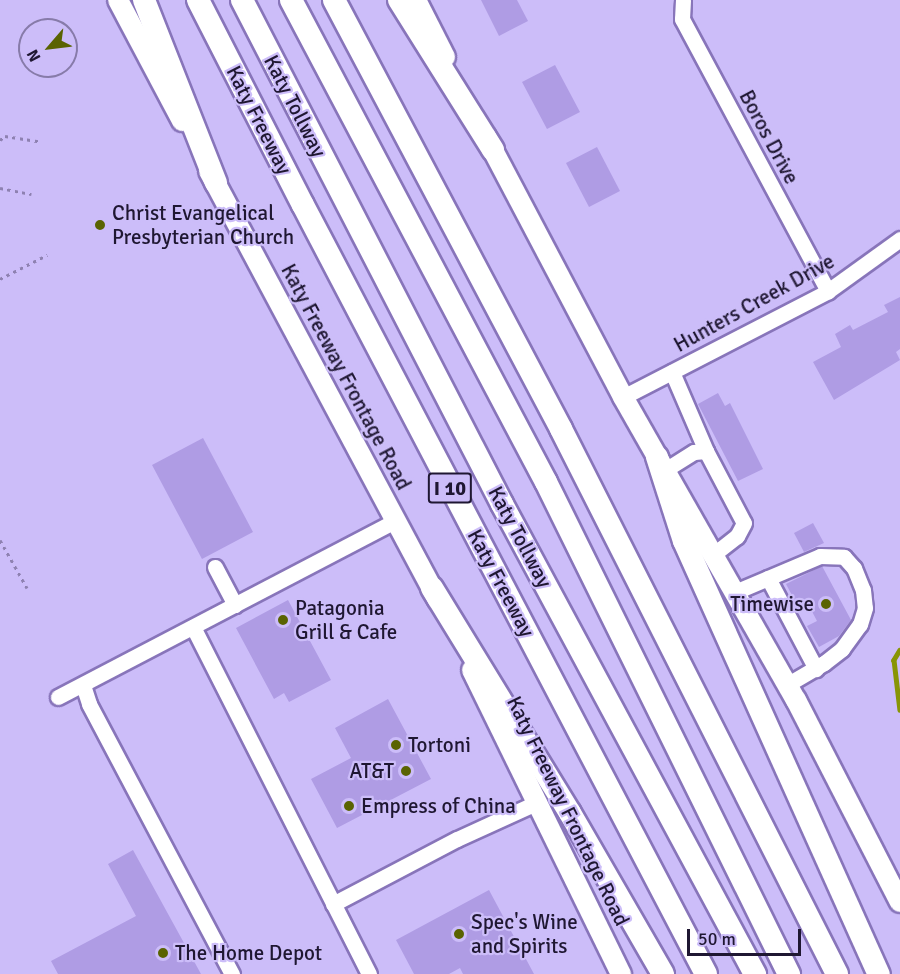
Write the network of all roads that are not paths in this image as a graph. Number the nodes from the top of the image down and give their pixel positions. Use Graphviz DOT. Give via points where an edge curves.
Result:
graph roads {
  1 [pos="118,0"];
  2 [pos="144,0"];
  3 [pos="198,0"];
  4 [pos="242,0"];
  5 [pos="291,0"];
  6 [pos="334,0"];
  7 [pos="399,0"];
  8 [pos="416,0"];
  9 [pos="683,0"];
  10 [pos="493,150"];
  11 [pos="216,183"];
  12 [pos="900,239"];
  13 [pos="828,291"];
  14 [pos="672,372"];
  15 [pos="623,398"];
  16 [pos="706,451"];
  17 [pos="661,464"];
  18 [pos="397,520"];
  19 [pos="713,555"];
  20 [pos="215,567"];
  21 [pos="768,578"];
  22 [pos="432,588"];
  23 [pos="735,592"];
  24 [pos="234,605"];
  25 [pos="193,627"];
  26 [pos="816,669"];
  27 [pos="788,684"];
  28 [pos="83,685"];
  29 [pos="58,698"];
  30 [pos="536,803"];
  31 [pos="900,902"];
  32 [pos="333,904"];
  33 [pos="232,974"];
  34 [pos="369,974"];
  35 [pos="621,974"];
  36 [pos="663,974"];
  37 [pos="705,974"];
  38 [pos="755,974"];
  39 [pos="789,974"];
  40 [pos="837,974"];
  41 [pos="879,974"];
  1 -- 11 [label="main road, Katy Freeway Frontage Road"];
  2 -- 11 [label="highway"];
  3 -- 37 [label="highway, Katy Freeway / I 10"];
  4 -- 38 [label="highway, Katy Tollway" via="491,483"];
  5 -- 39 [label="highway" via="540,471"];
  6 -- 40 [label="highway" via="566,439"];
  7 -- 10 [label="highway"];
  8 -- 10 [label="main road"];
  9 -- 13 [label="street, Boros Drive" via="682,20"];
  10 -- 15 [label="main road"];
  11 -- 18 [label="main road, Katy Freeway Frontage Road"];
  12 -- 13 [label="street, Hunters Creek Drive"];
  13 -- 14 [label="street, Hunters Creek Drive"];
  14 -- 15 [label="street, Hunters Creek Drive"];
  14 -- 16 [label="street"];
  15 -- 17 [label="main road"];
  16 -- 17 [label="street"];
  16 -- 19 [label="street" via="744,524 737,536"];
  17 -- 19 [label="main road"];
  17 -- 41 [label="highway" via="684,540"];
  18 -- 22 [label="main road, Katy Freeway Frontage Road"];
  18 -- 24 [label="street"];
  19 -- 23 [label="main road"];
  20 -- 24 [label="street"];
  21 -- 23 [label="street"];
  21 -- 26 [label="street"];
  21 -- 26 [label="street" via="820,556 844,556 854,568 866,608 860,624 842,649"];
  22 -- 30 [label="main road, Katy Freeway Frontage Road"];
  22 -- 36 [label="highway"];
  23 -- 27 [label="main road"];
  24 -- 25 [label="street"];
  25 -- 28 [label="street"];
  25 -- 32 [label="street"];
  26 -- 27 [label="street"];
  27 -- 31 [label="main road"];
  28 -- 29 [label="street"];
  28 -- 33 [label="street" via="89,704"];
  30 -- 32 [label="street"];
  30 -- 35 [label="main road, Katy Freeway Frontage Road"];
  32 -- 34 [label="street"];
}
